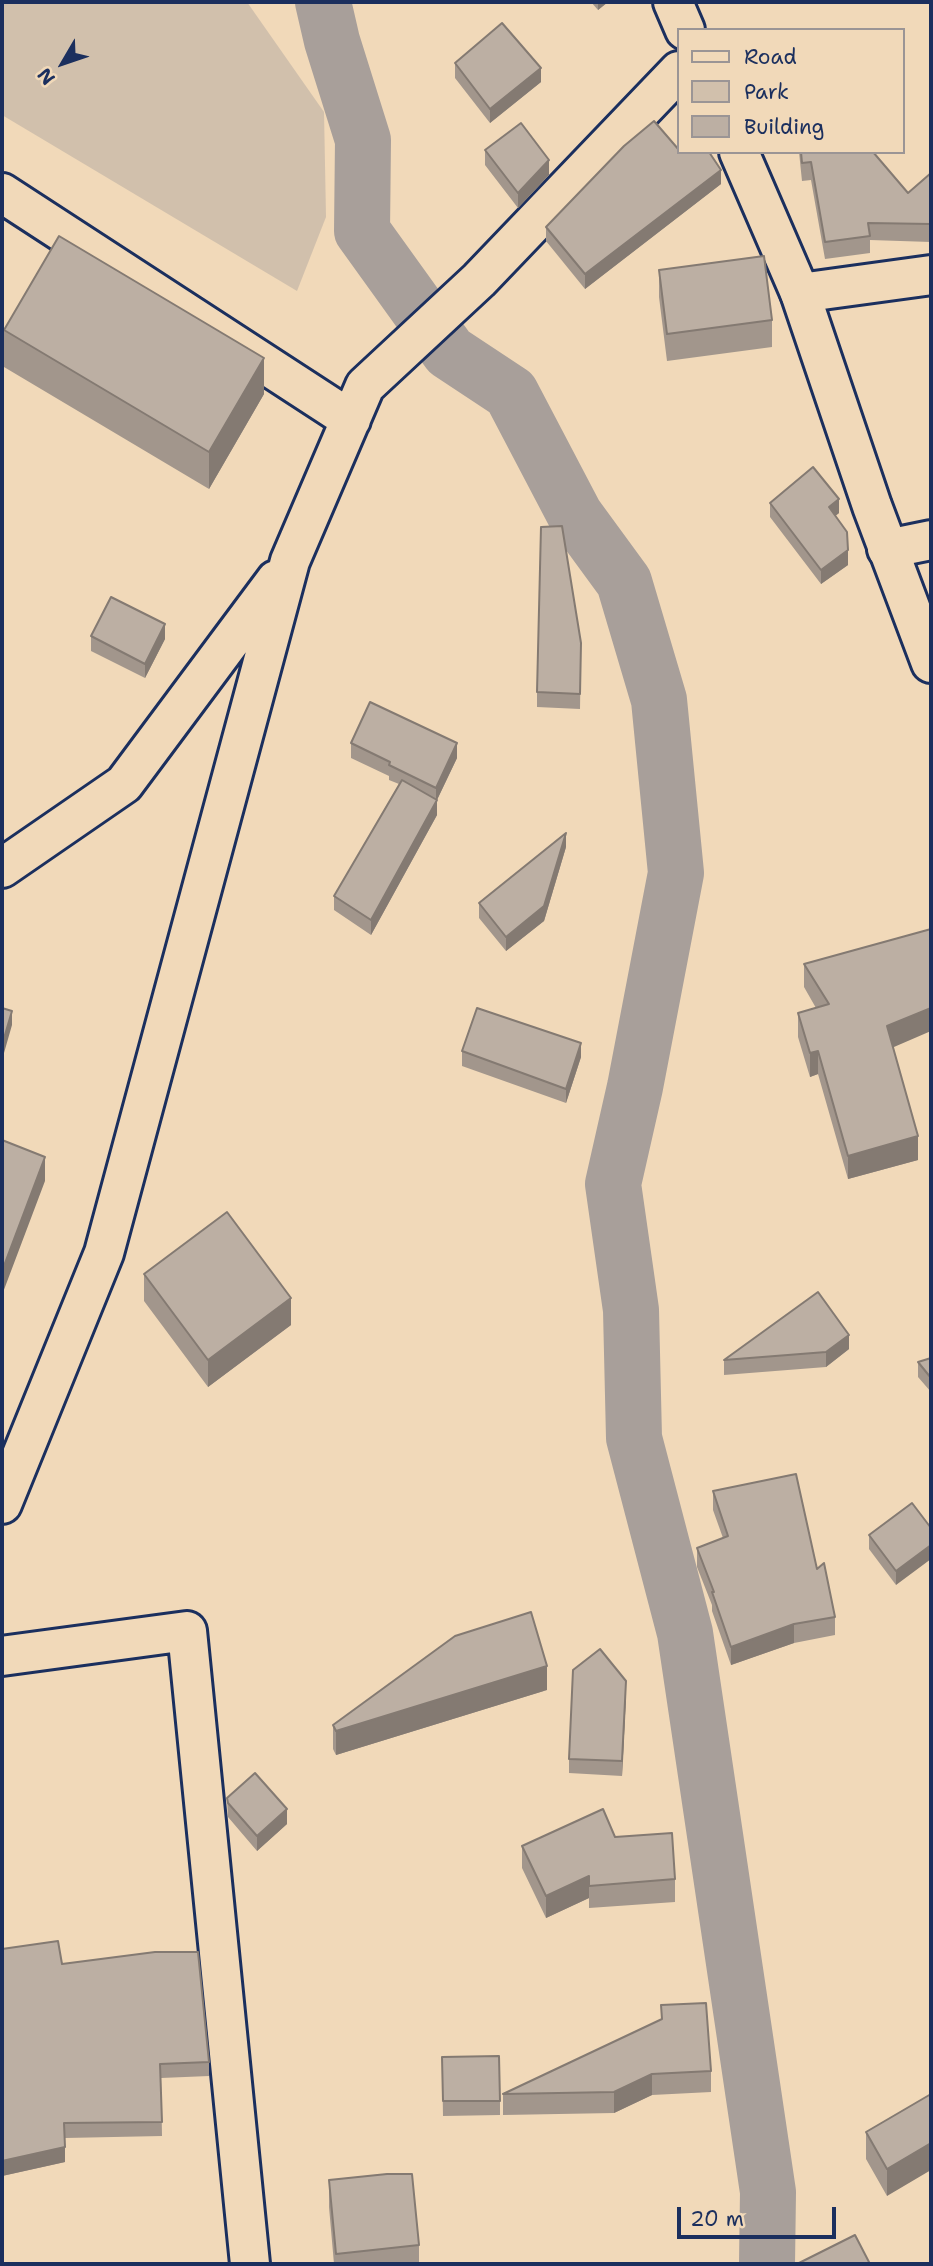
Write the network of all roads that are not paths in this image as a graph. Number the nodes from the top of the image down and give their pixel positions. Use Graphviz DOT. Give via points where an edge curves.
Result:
graph roads {
  1 [pos="673,2"];
  2 [pos="684,28"];
  3 [pos="678,72"];
  4 [pos="740,154"];
  5 [pos="2,193"];
  6 [pos="931,275"];
  7 [pos="800,293"];
  8 [pos="358,403"];
  9 [pos="931,540"];
  10 [pos="887,549"];
  11 [pos="290,561"];
  12 [pos="931,663"];
  13 [pos="2,868"];
  14 [pos="2,1504"];
  15 [pos="2,1656"];
  16 [pos="250,2264"];
  1 -- 2 [label="street"];
  3 -- 8 [label="street"];
  4 -- 7 [label="street"];
  5 -- 8 [label="street"];
  6 -- 7 [label="street"];
  7 -- 10 [label="street"];
  8 -- 11 [label="street"];
  9 -- 10 [label="street"];
  10 -- 12 [label="street"];
  11 -- 13 [label="street" via="124,784"];
  11 -- 14 [label="street" via="104,1253"];
  15 -- 16 [label="street" via="187,1630"];
}
